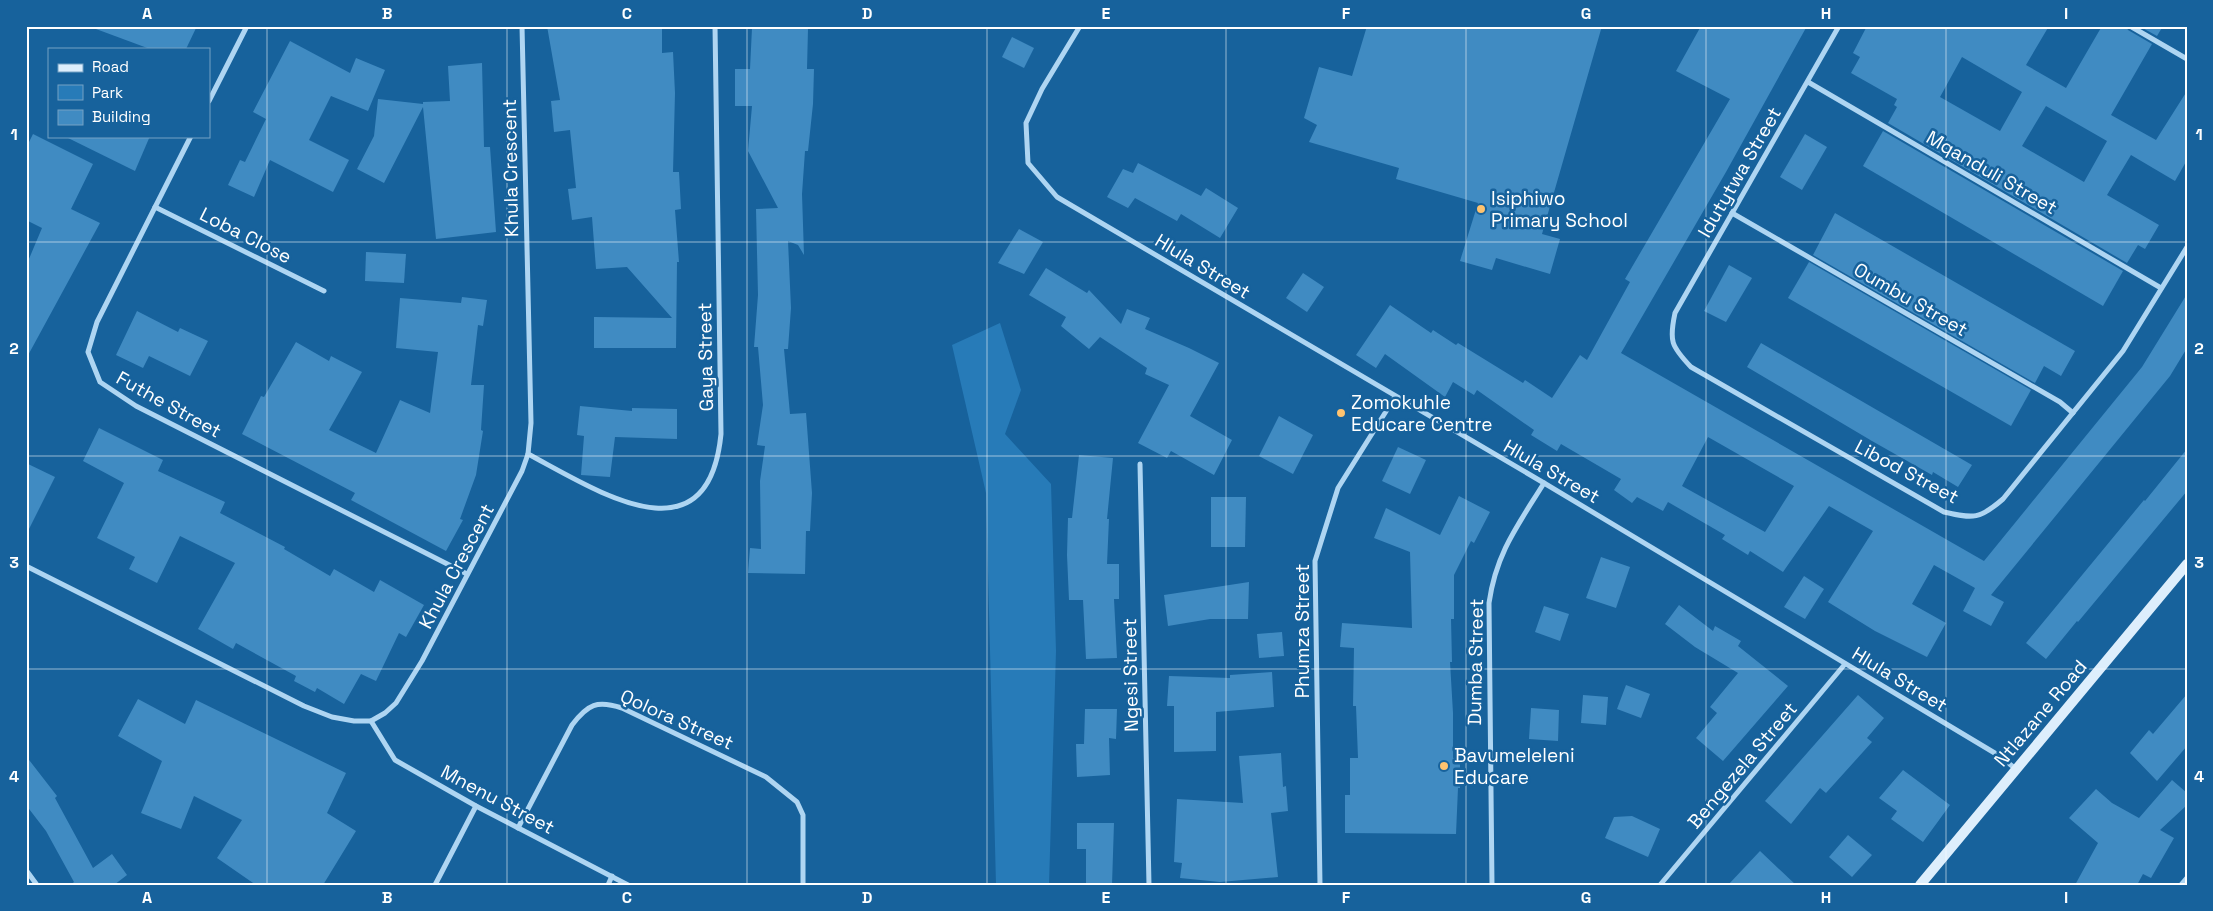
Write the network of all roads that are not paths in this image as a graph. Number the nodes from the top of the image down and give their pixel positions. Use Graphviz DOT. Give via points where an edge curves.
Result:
graph roads {
  1 [pos="247,26"];
  2 [pos="522,26"];
  3 [pos="715,26"];
  4 [pos="1080,26"];
  5 [pos="1839,26"];
  6 [pos="2130,26"];
  7 [pos="2187,59"];
  8 [pos="1808,82"];
  9 [pos="210,99"];
  10 [pos="190,138"];
  11 [pos="155,207"];
  12 [pos="1732,213"];
  13 [pos="2187,247"];
  14 [pos="2161,288"];
  15 [pos="324,291"];
  16 [pos="1670,334"];
  17 [pos="1395,397"];
  18 [pos="2073,413"];
  19 [pos="528,454"];
  20 [pos="1140,464"];
  21 [pos="1544,483"];
  22 [pos="2187,564"];
  23 [pos="26,566"];
  24 [pos="467,574"];
  25 [pos="1845,664"];
  26 [pos="371,721"];
  27 [pos="2016,769"];
  28 [pos="476,806"];
  29 [pos="518,828"];
  30 [pos="26,870"];
  31 [pos="612,876"];
  32 [pos="2187,878"];
  33 [pos="37,885"];
  34 [pos="435,885"];
  35 [pos="608,885"];
  36 [pos="628,885"];
  37 [pos="803,885"];
  38 [pos="1149,885"];
  39 [pos="1320,885"];
  40 [pos="1492,885"];
  41 [pos="1660,885"];
  42 [pos="1920,885"];
  43 [pos="2181,885"];
  1 -- 9 [label="street"];
  2 -- 19 [label="street, Khula Crescent" via="530,413"];
  3 -- 19 [label="street, Gaya Street" via="721,434 719,456 712,474 702,492 680,507 656,510 631,504 588,486"];
  4 -- 17 [label="street, Hlula Street" via="1042,89 1026,123 1028,163 1057,197"];
  5 -- 8 [label="street, Idutytwa Street"];
  6 -- 7 [label="street"];
  8 -- 12 [label="street, Idutytwa Street"];
  8 -- 14 [label="street, Mqanduli Street"];
  10 -- 11 [label="street, Futhe Street"];
  11 -- 15 [label="street, Loba Close"];
  11 -- 24 [label="street, Futhe Street" via="97,322 88,352 100,382 136,406"];
  12 -- 16 [label="street, Idutytwa Street" via="1675,313"];
  12 -- 18 [label="street, Oumbu Street" via="2060,402"];
  13 -- 14 [label="street, Libod Street"];
  14 -- 18 [label="street, Libod Street" via="2124,351"];
  16 -- 18 [label="street, Libod Street" via="1676,352 1691,367 1944,512 1965,517 1987,513 2003,499"];
  17 -- 21 [label="street, Hlula Street"];
  17 -- 39 [label="street, Phumza Street" via="1338,488 1315,562"];
  19 -- 24 [label="street, Khula Crescent" via="505,506"];
  20 -- 38 [label="street, Ngesi Street"];
  21 -- 25 [label="street, Hlula Street"];
  21 -- 40 [label="street, Dumba Street" via="1501,556 1489,603"];
  22 -- 27 [label="street, Ntlazane Road"];
  23 -- 26 [label="street" via="304,706 332,717"];
  24 -- 26 [label="street, Khula Crescent" via="409,684 396,703"];
  25 -- 27 [label="street, Hlula Street" via="1998,755"];
  25 -- 41 [label="street, Bengezela Street"];
  26 -- 28 [label="street, Mnenu Street" via="395,760"];
  27 -- 42 [label="street, Ntlazane Road"];
  28 -- 29 [label="street, Mnenu Street"];
  28 -- 34 [label="street"];
  29 -- 31 [label="street, Mnenu Street"];
  29 -- 37 [label="street, Qolora Street" via="572,725 583,711 595,704 608,704 766,777 797,802 803,815"];
  30 -- 33 [label="street"];
  31 -- 35 [label="street"];
  31 -- 36 [label="street, Mnenu Street"];
  32 -- 43 [label="street"];
}
